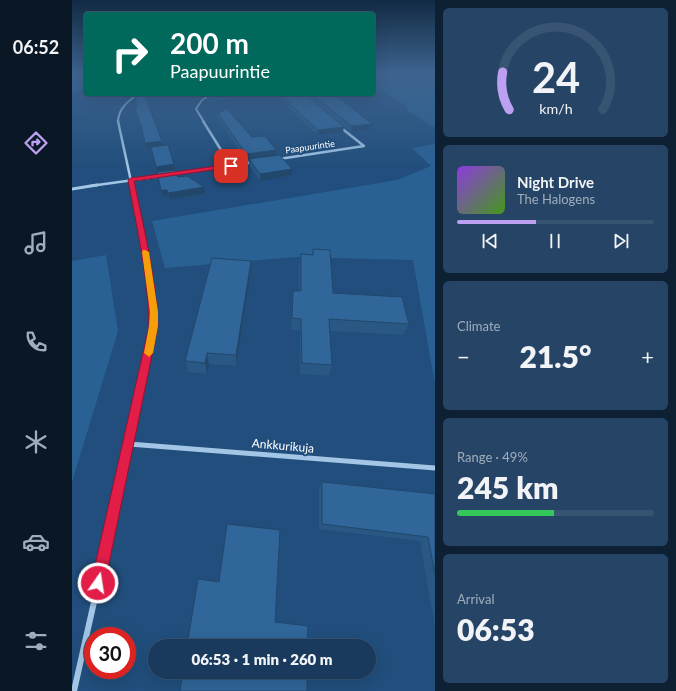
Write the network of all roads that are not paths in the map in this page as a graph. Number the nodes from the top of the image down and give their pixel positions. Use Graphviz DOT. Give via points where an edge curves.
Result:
graph roads {
  1 [pos="125,104"];
  2 [pos="198,104"];
  3 [pos="336,123"];
  4 [pos="278,159"];
  5 [pos="254,162"];
  6 [pos="231,166"];
  7 [pos="131,180"];
  8 [pos="72,189"];
  9 [pos="129,444"];
  10 [pos="435,468"];
  11 [pos="74,691"];
  1 -- 7 [label="street" via="119,111 118,120"];
  2 -- 6 [label="street" via="196,109"];
  3 -- 4 [label="street, Paapuurintie" via="364,146"];
  5 -- 6 [label="street"];
  6 -- 7 [label="street"];
  7 -- 8 [label="street"];
  7 -- 9 [label="street" via="148,262 154,319"];
  9 -- 10 [label="street, Ankkurikuja"];
  9 -- 11 [label="street"];
}
